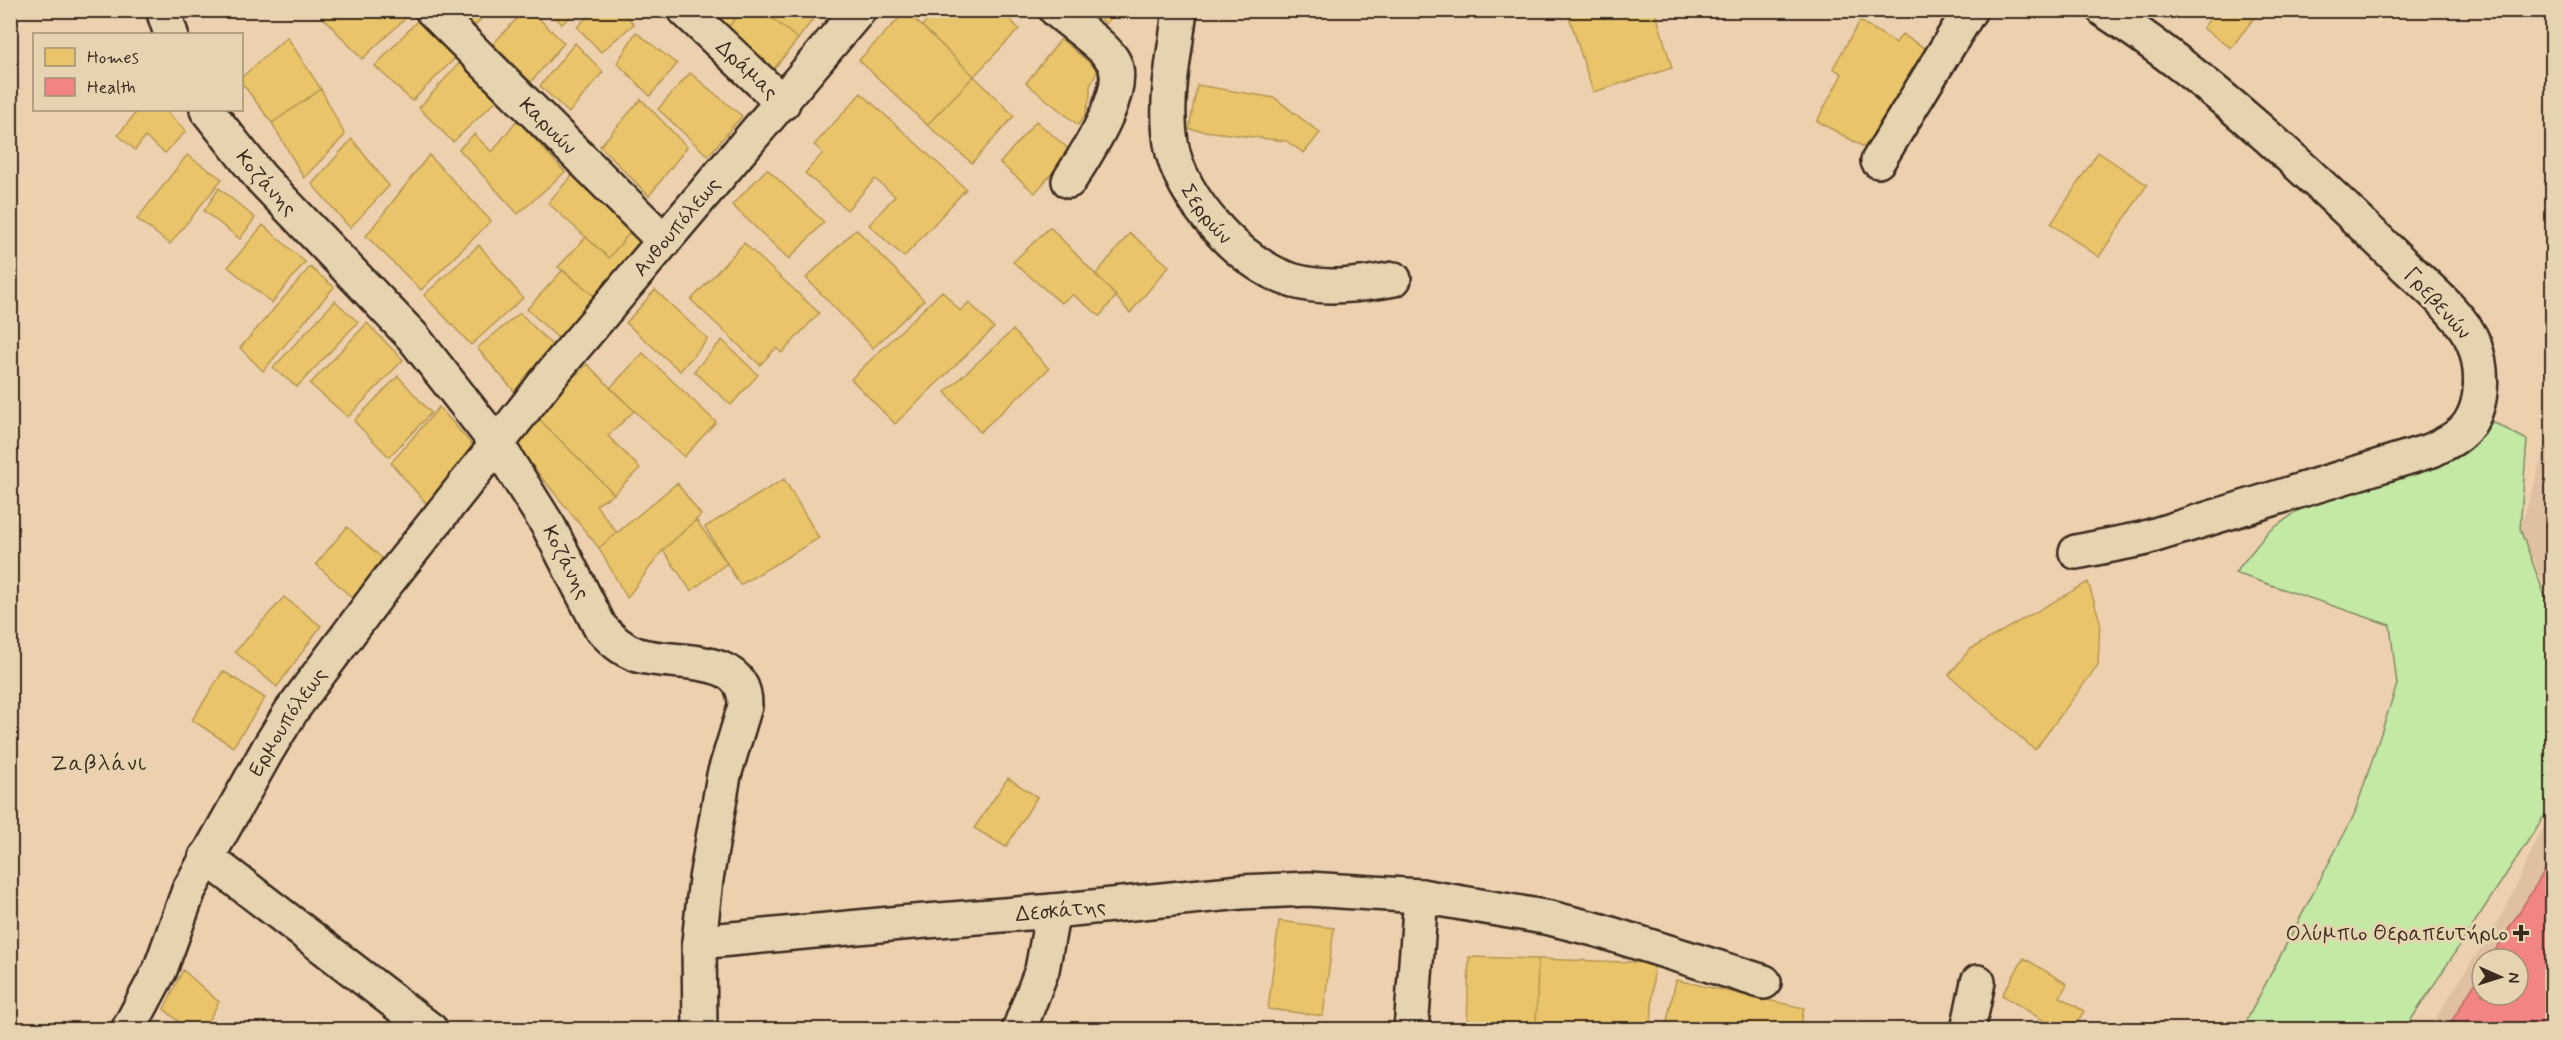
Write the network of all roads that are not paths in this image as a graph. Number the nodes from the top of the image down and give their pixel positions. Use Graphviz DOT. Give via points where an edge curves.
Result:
graph roads {
  1 [pos="163,10"];
  2 [pos="432,10"];
  3 [pos="685,10"];
  4 [pos="860,10"];
  5 [pos="1056,10"];
  6 [pos="1180,10"];
  7 [pos="1970,10"];
  8 [pos="2104,10"];
  9 [pos="171,33"];
  10 [pos="783,103"];
  11 [pos="208,111"];
  12 [pos="1878,161"];
  13 [pos="1069,181"];
  14 [pos="664,241"];
  15 [pos="1394,279"];
  16 [pos="497,444"];
  17 [pos="2076,552"];
  18 [pos="206,857"];
  19 [pos="1421,896"];
  20 [pos="1053,911"];
  21 [pos="699,942"];
  22 [pos="1764,982"];
  23 [pos="1978,982"];
  24 [pos="128,1029"];
  25 [pos="431,1029"];
  26 [pos="700,1029"];
  27 [pos="1019,1029"];
  28 [pos="1410,1029"];
  29 [pos="1968,1029"];
  1 -- 9 [label="street"];
  2 -- 14 [label="street, Καρυών"];
  3 -- 10 [label="street, Δράμας"];
  4 -- 10 [label="street, Ανθουπόλεως"];
  5 -- 13 [label="street" via="1108,55 1116,68 1108,114"];
  6 -- 15 [label="street, Σερρών" via="1169,112 1170,142 1183,178 1208,217 1244,254 1294,281 1340,285"];
  7 -- 12 [label="street"];
  8 -- 17 [label="street, Γρεβενών" via="2239,110 2351,214 2467,330 2474,342 2481,374 2469,424 2432,450 2142,539"];
  10 -- 14 [label="street, Ανθουπόλεως"];
  11 -- 16 [label="street, Κοζάνης" via="261,178 413,337"];
  14 -- 16 [label="street, Ανθουπόλεως"];
  16 -- 18 [label="street, Ερμουπόλεως" via="292,710"];
  16 -- 21 [label="street, Κοζάνης" via="549,527 600,627 626,650 650,658 724,669 736,677 744,691 743,716 717,809"];
  18 -- 24 [label="street, Ερμουπόλεως" via="189,890 160,970"];
  18 -- 25 [label="street"];
  19 -- 20 [label="street, Δεσκάτης" via="1275,890"];
  19 -- 22 [label="street, Δεσκάτης" via="1568,922"];
  19 -- 28 [label="street"];
  20 -- 21 [label="street, Δεσκάτης"];
  20 -- 27 [label="street" via="1042,970"];
  21 -- 26 [label="street, Κοζάνης"];
  23 -- 29 [label="street"];
}
